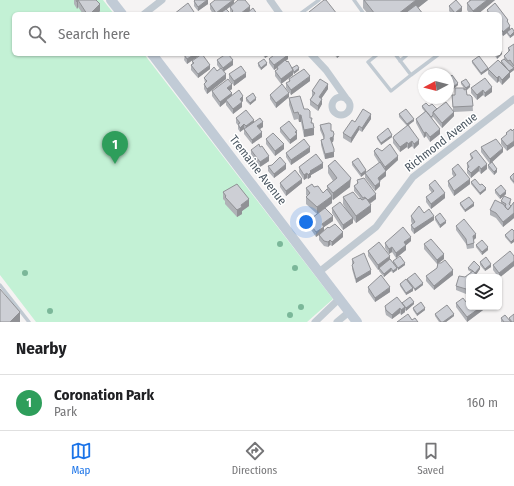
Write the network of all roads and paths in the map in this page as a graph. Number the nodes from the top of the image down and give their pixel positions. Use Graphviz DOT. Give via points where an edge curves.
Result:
graph roads {
  1 [pos="162,0"];
  2 [pos="270,0"];
  3 [pos="319,0"];
  4 [pos="354,0"];
  5 [pos="147,12"];
  6 [pos="279,12"];
  7 [pos="303,12"];
  8 [pos="363,12"];
  9 [pos="153,56"];
  10 [pos="313,56"];
  11 [pos="376,56"];
  12 [pos="396,56"];
  13 [pos="406,56"];
  14 [pos="436,56"];
  15 [pos="400,61"];
  16 [pos="411,75"];
  17 [pos="337,85"];
  18 [pos="338,98"];
  19 [pos="514,99"];
  20 [pos="348,101"];
  21 [pos="318,272"];
  22 [pos="0,285"];
  23 [pos="339,299"];
  24 [pos="349,312"];
  25 [pos="29,322"];
  26 [pos="315,322"];
  27 [pos="337,322"];
  28 [pos="357,322"];
  1 -- 5 [label="street"];
  2 -- 6 [label="street"];
  3 -- 7 [label="lane"];
  4 -- 8 [label="lane"];
  9 -- 21 [label="main road, Tremaine Avenue" via="238,172"];
  10 -- 17 [label="street"];
  11 -- 16 [label="lane" via="368,62 390,91"];
  12 -- 15 [label="lane"];
  13 -- 15 [label="lane"];
  14 -- 16 [label="lane"];
  15 -- 16 [label="lane"];
  17 -- 18 [label="street"];
  17 -- 20 [label="street"];
  18 -- 20 [label="street"];
  18 -- 20 [label="street" via="333,101 332,107 339,115 348,112"];
  19 -- 21 [label="street, Richmond Avenue" via="413,177 376,227"];
  21 -- 23 [label="main road, Tremaine Avenue"];
  22 -- 25 [label="lane"];
  23 -- 24 [label="main road, Tremaine Avenue"];
  23 -- 26 [label="street"];
  24 -- 27 [label="street"];
  24 -- 28 [label="main road, Tremaine Avenue"];
}
